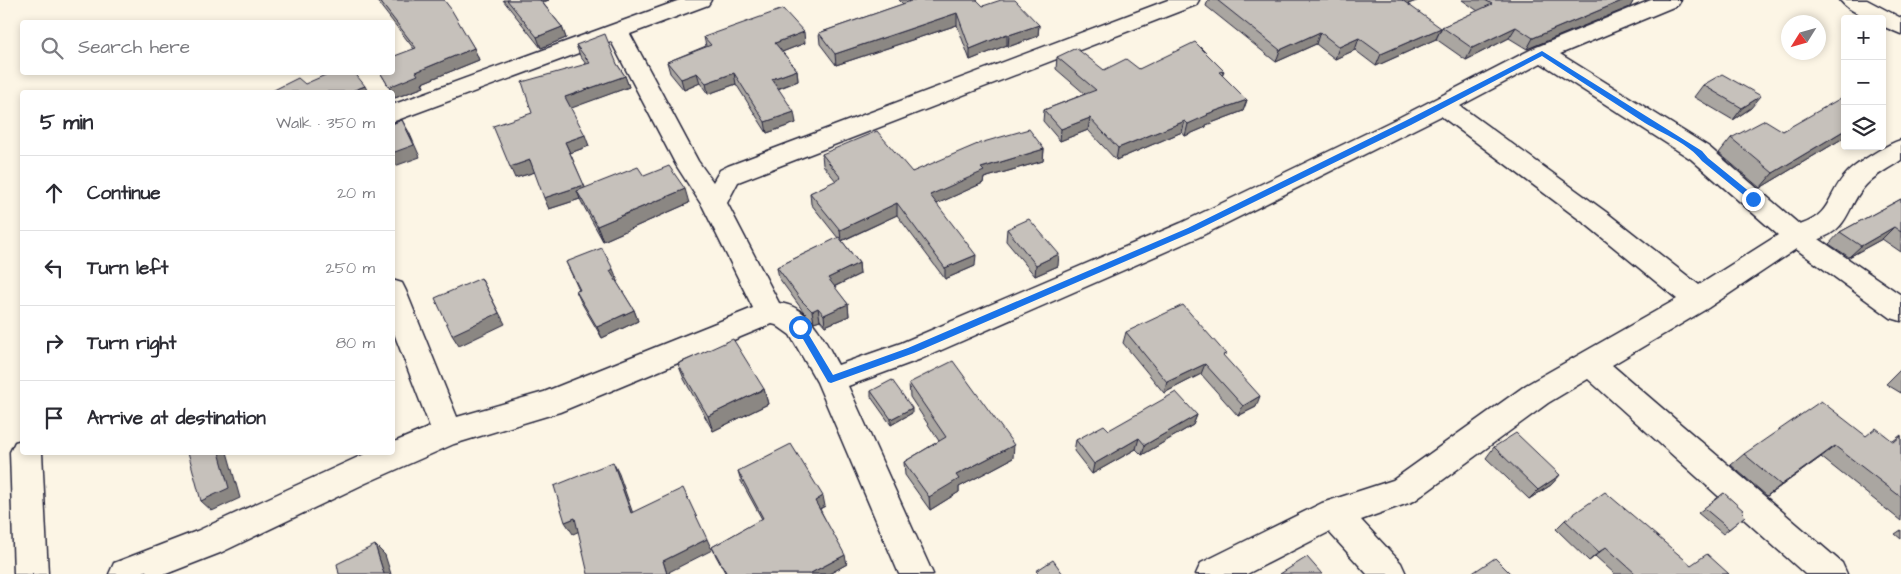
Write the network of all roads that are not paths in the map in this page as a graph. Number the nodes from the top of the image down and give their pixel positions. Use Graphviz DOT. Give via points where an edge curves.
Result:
graph roads {
  1 [pos="700,0"];
  2 [pos="1188,0"];
  3 [pos="1670,0"];
  4 [pos="1851,0"];
  5 [pos="1901,27"];
  6 [pos="617,31"];
  7 [pos="1542,53"];
  8 [pos="1443,105"];
  9 [pos="395,113"];
  10 [pos="1901,148"];
  11 [pos="714,203"];
  12 [pos="1796,236"];
  13 [pos="395,299"];
  14 [pos="1698,300"];
  15 [pos="1901,310"];
  16 [pos="770,313"];
  17 [pos="1590,363"];
  18 [pos="831,380"];
  19 [pos="448,434"];
  20 [pos="26,455"];
  21 [pos="1333,513"];
  22 [pos="31,574"];
  23 [pos="126,574"];
  24 [pos="916,574"];
  25 [pos="1214,574"];
  26 [pos="1389,574"];
  27 [pos="1830,574"];
  1 -- 6 [label="street"];
  2 -- 11 [label="street" via="736,172 729,176"];
  3 -- 7 [label="street"];
  4 -- 5 [label="street"];
  6 -- 9 [label="street"];
  6 -- 11 [label="street" via="688,165"];
  7 -- 8 [label="street"];
  7 -- 12 [label="street" via="1700,153"];
  8 -- 14 [label="street" via="1597,219"];
  8 -- 18 [label="street" via="1190,230 911,351"];
  10 -- 12 [label="street" via="1857,178 1831,221"];
  11 -- 16 [label="street"];
  12 -- 14 [label="street"];
  12 -- 15 [label="street"];
  13 -- 19 [label="street"];
  14 -- 17 [label="street"];
  16 -- 18 [label="street" via="782,314 800,327"];
  16 -- 19 [label="street" via="549,403"];
  17 -- 21 [label="street" via="1536,394 1403,491"];
  17 -- 27 [label="street"];
  18 -- 24 [label="street"];
  19 -- 23 [label="street" via="355,473 208,542"];
  20 -- 22 [label="street"];
  21 -- 25 [label="street"];
  21 -- 26 [label="street"];
}
